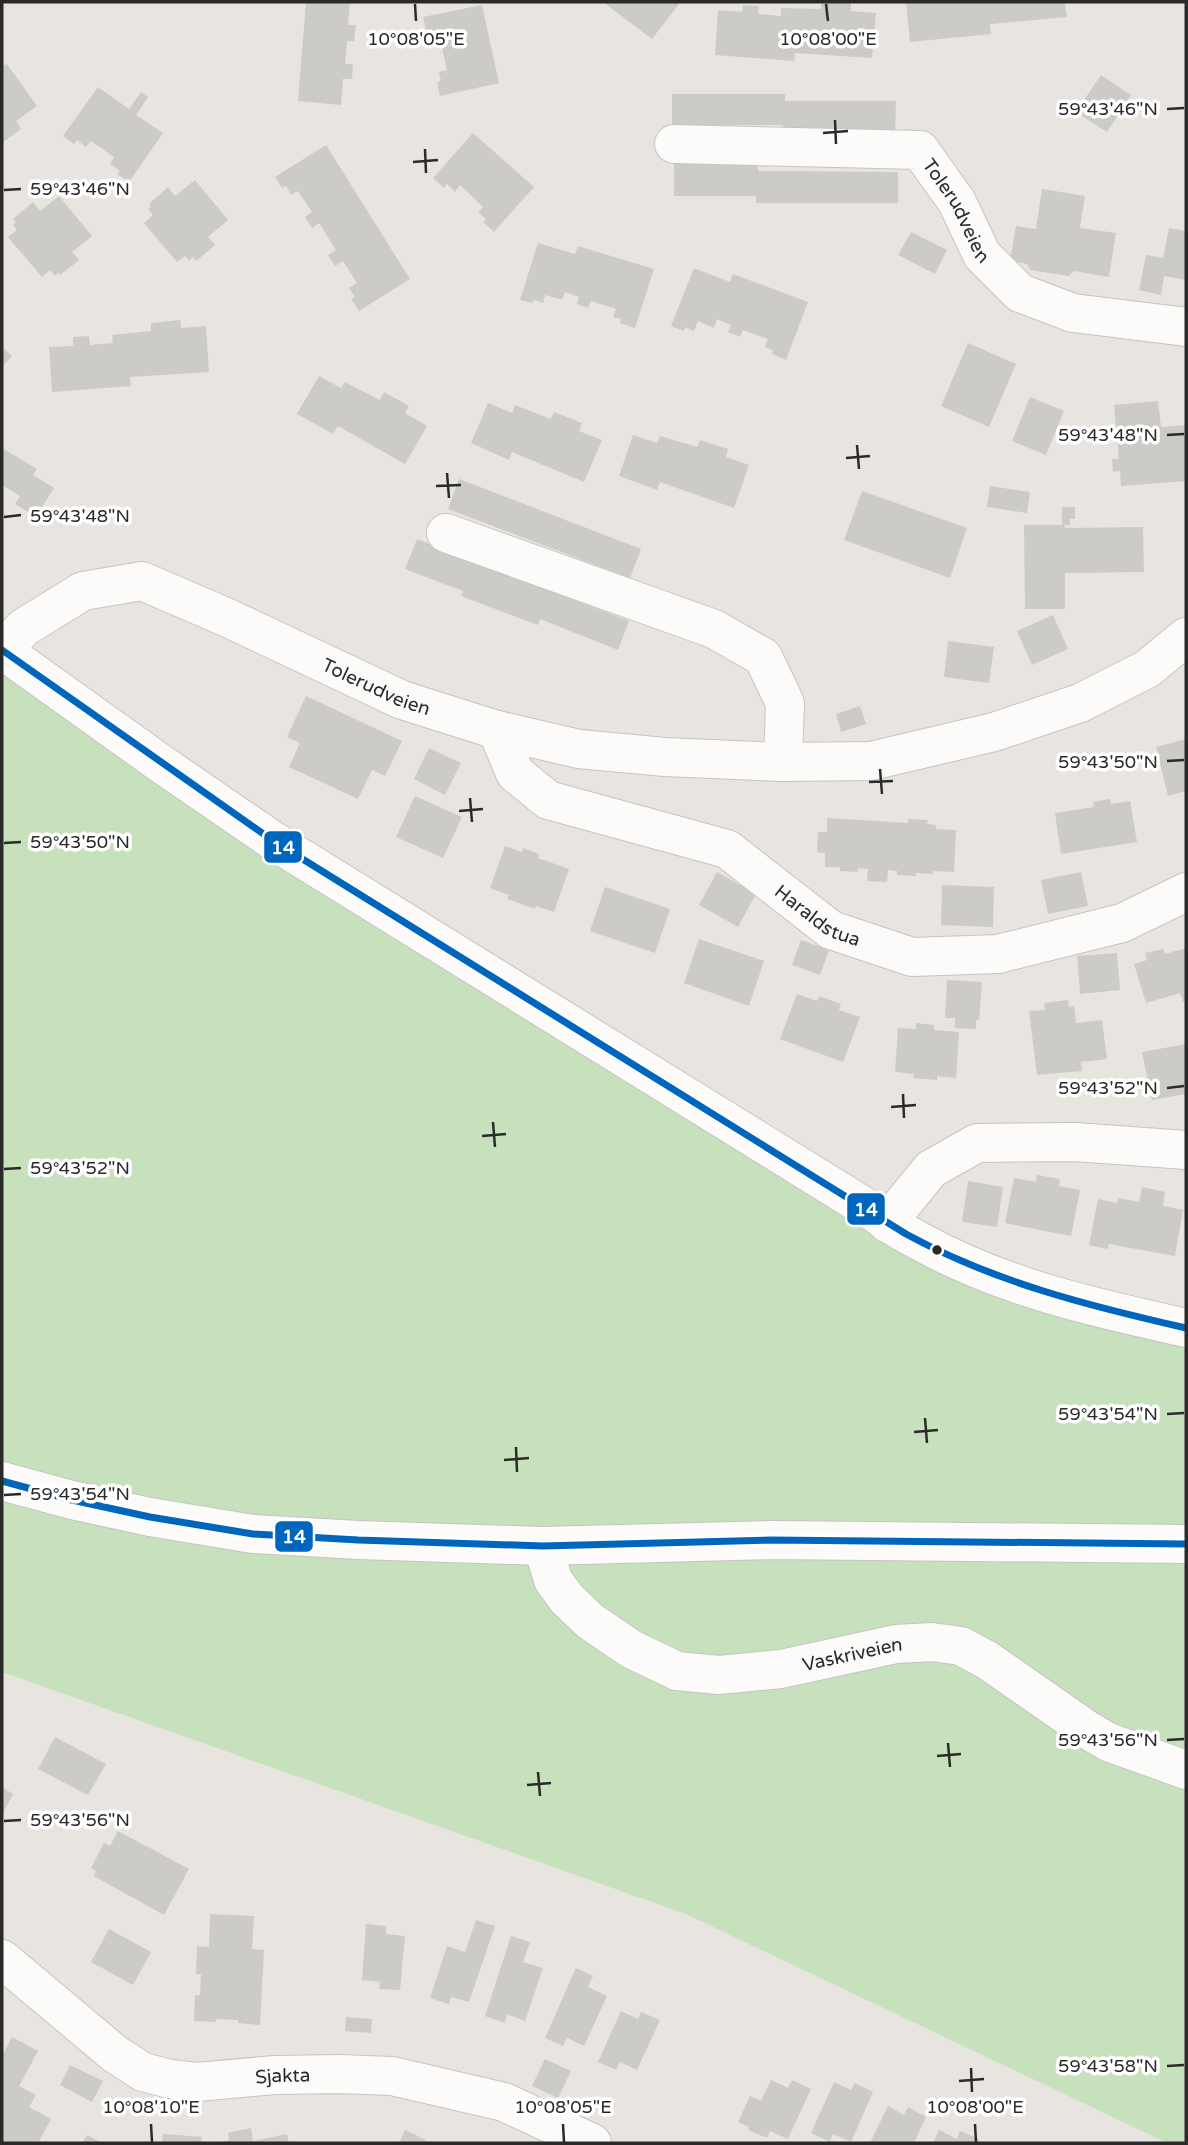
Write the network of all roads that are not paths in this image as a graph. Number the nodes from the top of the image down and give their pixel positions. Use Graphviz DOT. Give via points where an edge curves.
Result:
graph roads {
  1 [pos="674,144"];
  2 [pos="1186,327"];
  3 [pos="446,533"];
  4 [pos="1186,637"];
  5 [pos="2,650"];
  6 [pos="497,730"];
  7 [pos="783,762"];
  8 [pos="1186,892"];
  9 [pos="1186,1150"];
  10 [pos="887,1223"];
  11 [pos="1186,1328"];
  12 [pos="2,1480"];
  13 [pos="1186,1544"];
  14 [pos="543,1546"];
  15 [pos="1186,1770"];
  16 [pos="2,1959"];
  17 [pos="592,2143"];
  1 -- 2 [label="street, Tolerudveien" via="920,150 957,202 982,255 1020,293 1073,313"];
  3 -- 7 [label="street" via="714,629 763,657 785,703"];
  4 -- 7 [label="street, Tolerudveien" via="1147,669 1080,703 994,732 871,761"];
  5 -- 6 [label="street, Tolerudveien" via="23,628 83,591 142,581 402,699"];
  5 -- 10 [label="street" via="272,839"];
  6 -- 7 [label="street, Tolerudveien" via="579,749"];
  6 -- 8 [label="street, Haraldstua" via="515,773 548,800 727,849 831,930 912,957 999,954 1122,923"];
  9 -- 10 [label="street" via="1075,1142 977,1143 931,1169"];
  10 -- 11 [label="street" via="950,1258 1008,1281"];
  12 -- 14 [label="street" via="150,1517 253,1534"];
  13 -- 14 [label="street" via="771,1540"];
  14 -- 15 [label="street, Vaskriveien" via="552,1580 566,1599 631,1649 677,1671 719,1675 781,1669 896,1644 961,1646 1108,1742"];
  16 -- 17 [label="street, Sjakta" via="143,2072 197,2082 275,2075 392,2076 504,2102"];
}
